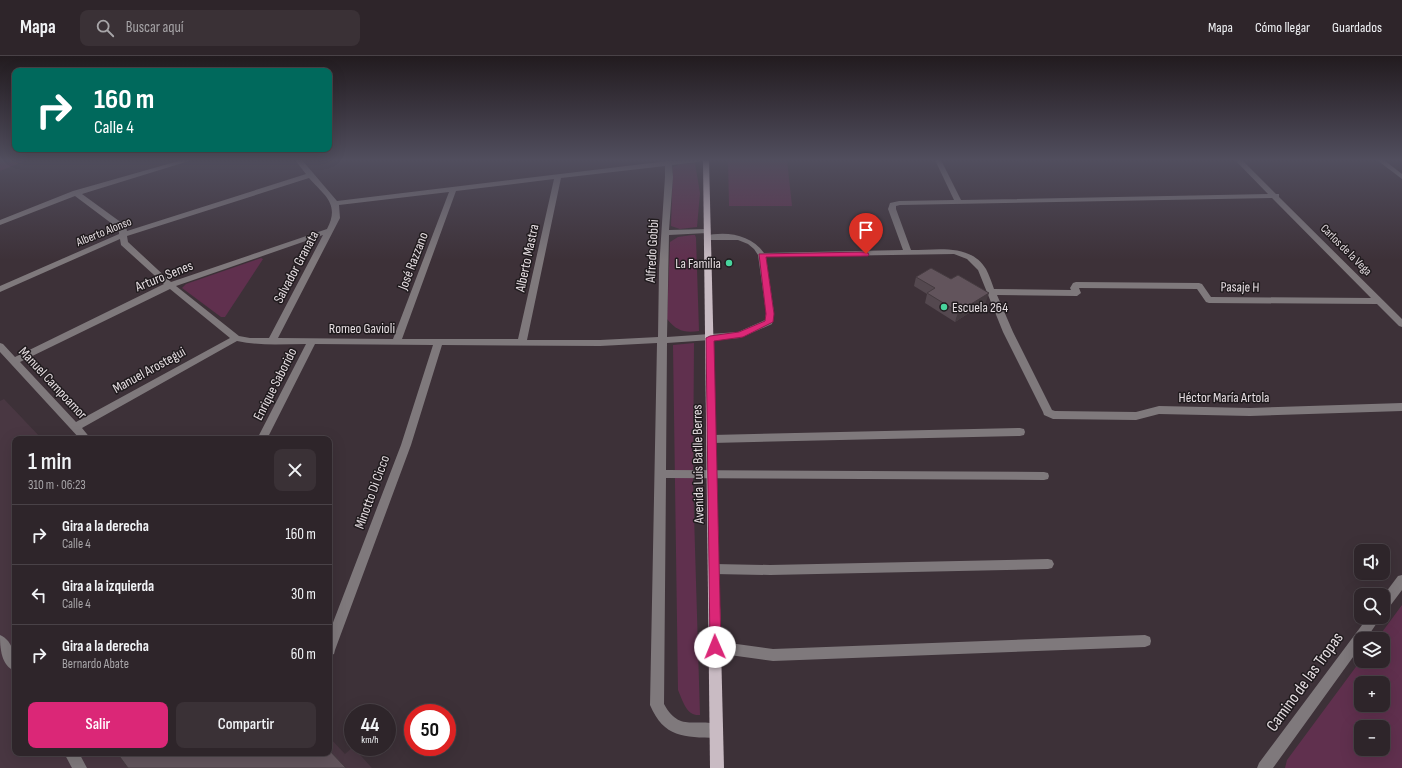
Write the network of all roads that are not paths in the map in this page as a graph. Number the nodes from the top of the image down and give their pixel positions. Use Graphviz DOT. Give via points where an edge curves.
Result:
graph roads {
  1 [pos="76,193"];
  2 [pos="253,193"];
  3 [pos="326,193"];
  4 [pos="424,193"];
  5 [pos="452,193"];
  6 [pos="555,193"];
  7 [pos="668,193"];
  8 [pos="706,193"];
  9 [pos="955,193"];
  10 [pos="1273,193"];
  11 [pos="1276,196"];
  12 [pos="335,203"];
  13 [pos="960,203"];
  14 [pos="0,224"];
  15 [pos="330,230"];
  16 [pos="666,233"];
  17 [pos="707,234"];
  18 [pos="124,235"];
  19 [pos="908,253"];
  20 [pos="762,255"];
  21 [pos="170,286"];
  22 [pos="0,289"];
  23 [pos="992,292"];
  24 [pos="1379,301"];
  25 [pos="1402,324"];
  26 [pos="236,338"];
  27 [pos="710,338"];
  28 [pos="662,340"];
  29 [pos="271,342"];
  30 [pos="312,342"];
  31 [pos="396,342"];
  32 [pos="438,343"];
  33 [pos="522,343"];
  34 [pos="0,346"];
  35 [pos="15,362"];
  36 [pos="1402,408"];
  37 [pos="75,427"];
  38 [pos="1020,432"];
  39 [pos="83,436"];
  40 [pos="264,436"];
  41 [pos="712,439"];
  42 [pos="660,474"];
  43 [pos="712,474"];
  44 [pos="1044,476"];
  45 [pos="1048,564"];
  46 [pos="714,569"];
  47 [pos="1402,580"];
  48 [pos="1390,596"];
  49 [pos="1370,624"];
  50 [pos="0,641"];
  51 [pos="1145,641"];
  52 [pos="332,642"];
  53 [pos="715,647"];
  54 [pos="12,660"];
  55 [pos="716,731"];
  56 [pos="73,756"];
  57 [pos="80,768"];
  58 [pos="717,768"];
  59 [pos="1264,768"];
  1 -- 14 [label="street"];
  1 -- 18 [label="street, Romeo Gavioli" via="123,228"];
  2 -- 18 [label="street, Alberto Alonso"];
  3 -- 12 [label="street"];
  4 -- 12 [label="street"];
  5 -- 31 [label="street, José Razzano"];
  6 -- 33 [label="street, Alberto Mastra"];
  7 -- 16 [label="street, Alfredo Gobbi"];
  8 -- 17 [label="main road, Avenida Luis Batlle Berres"];
  9 -- 13 [label="street"];
  10 -- 11 [label="street, Carlos de la Vega"];
  11 -- 13 [label="street"];
  11 -- 24 [label="street, Carlos de la Vega"];
  12 -- 15 [label="street, Salvador Granata" via="336,218"];
  13 -- 19 [label="street" via="893,205 892,209"];
  15 -- 21 [label="street, Arturo Senes"];
  15 -- 29 [label="street, Salvador Granata"];
  16 -- 17 [label="street"];
  16 -- 28 [label="street, Alfredo Gobbi"];
  17 -- 20 [label="street" via="749,240 756,245"];
  17 -- 27 [label="main road, Avenida Luis Batlle Berres"];
  18 -- 21 [label="street, Romeo Gavioli" via="124,243"];
  18 -- 22 [label="street, Alberto Alonso"];
  19 -- 20 [label="street"];
  19 -- 23 [label="street" via="962,253 977,262"];
  20 -- 27 [label="street, Romeo Gavioli" via="769,322 740,335"];
  21 -- 26 [label="street, Romeo Gavioli"];
  21 -- 35 [label="street, Arturo Senes"];
  23 -- 24 [label="street, Pasaje H" via="1077,293 1074,288 1083,284 1199,286 1209,300"];
  23 -- 36 [label="street, Héctor María Artola" via="1016,349 1048,412 1053,415 1136,416 1159,410 1250,412"];
  24 -- 25 [label="street, Carlos de la Vega"];
  26 -- 29 [label="street, Romeo Gavioli"];
  26 -- 37 [label="street, Manuel Arostegui"];
  27 -- 28 [label="street, Romeo Gavioli"];
  27 -- 41 [label="main road, Avenida Luis Batlle Berres"];
  28 -- 33 [label="street, Romeo Gavioli"];
  28 -- 42 [label="street, Alfredo Gobbi"];
  29 -- 30 [label="street, Romeo Gavioli"];
  30 -- 31 [label="street, Romeo Gavioli"];
  30 -- 40 [label="street, Enrique Saborido"];
  31 -- 32 [label="street, Romeo Gavioli"];
  32 -- 33 [label="street, Romeo Gavioli"];
  32 -- 52 [label="street, Minotto Di Cicco" via="406,445"];
  34 -- 35 [label="street, Manuel Campoamor"];
  35 -- 37 [label="street, Manuel Campoamor"];
  37 -- 39 [label="street, Manuel Campoamor"];
  38 -- 41 [label="street"];
  41 -- 43 [label="main road, Avenida Luis Batlle Berres"];
  42 -- 43 [label="street"];
  42 -- 55 [label="street, Alfredo Gobbi" via="657,705 662,717 672,726 684,730"];
  43 -- 44 [label="street"];
  43 -- 46 [label="main road, Avenida Luis Batlle Berres"];
  45 -- 46 [label="street"];
  46 -- 53 [label="main road, Avenida Luis Batlle Berres"];
  47 -- 48 [label="street"];
  49 -- 59 [label="street, Camino de las Tropas"];
  50 -- 54 [label="street"];
  51 -- 53 [label="street" via="774,655"];
  53 -- 55 [label="main road, Avenida Luis Batlle Berres"];
  55 -- 58 [label="main road, Avenida Luis Batlle Berres"];
  56 -- 57 [label="street"];
}
